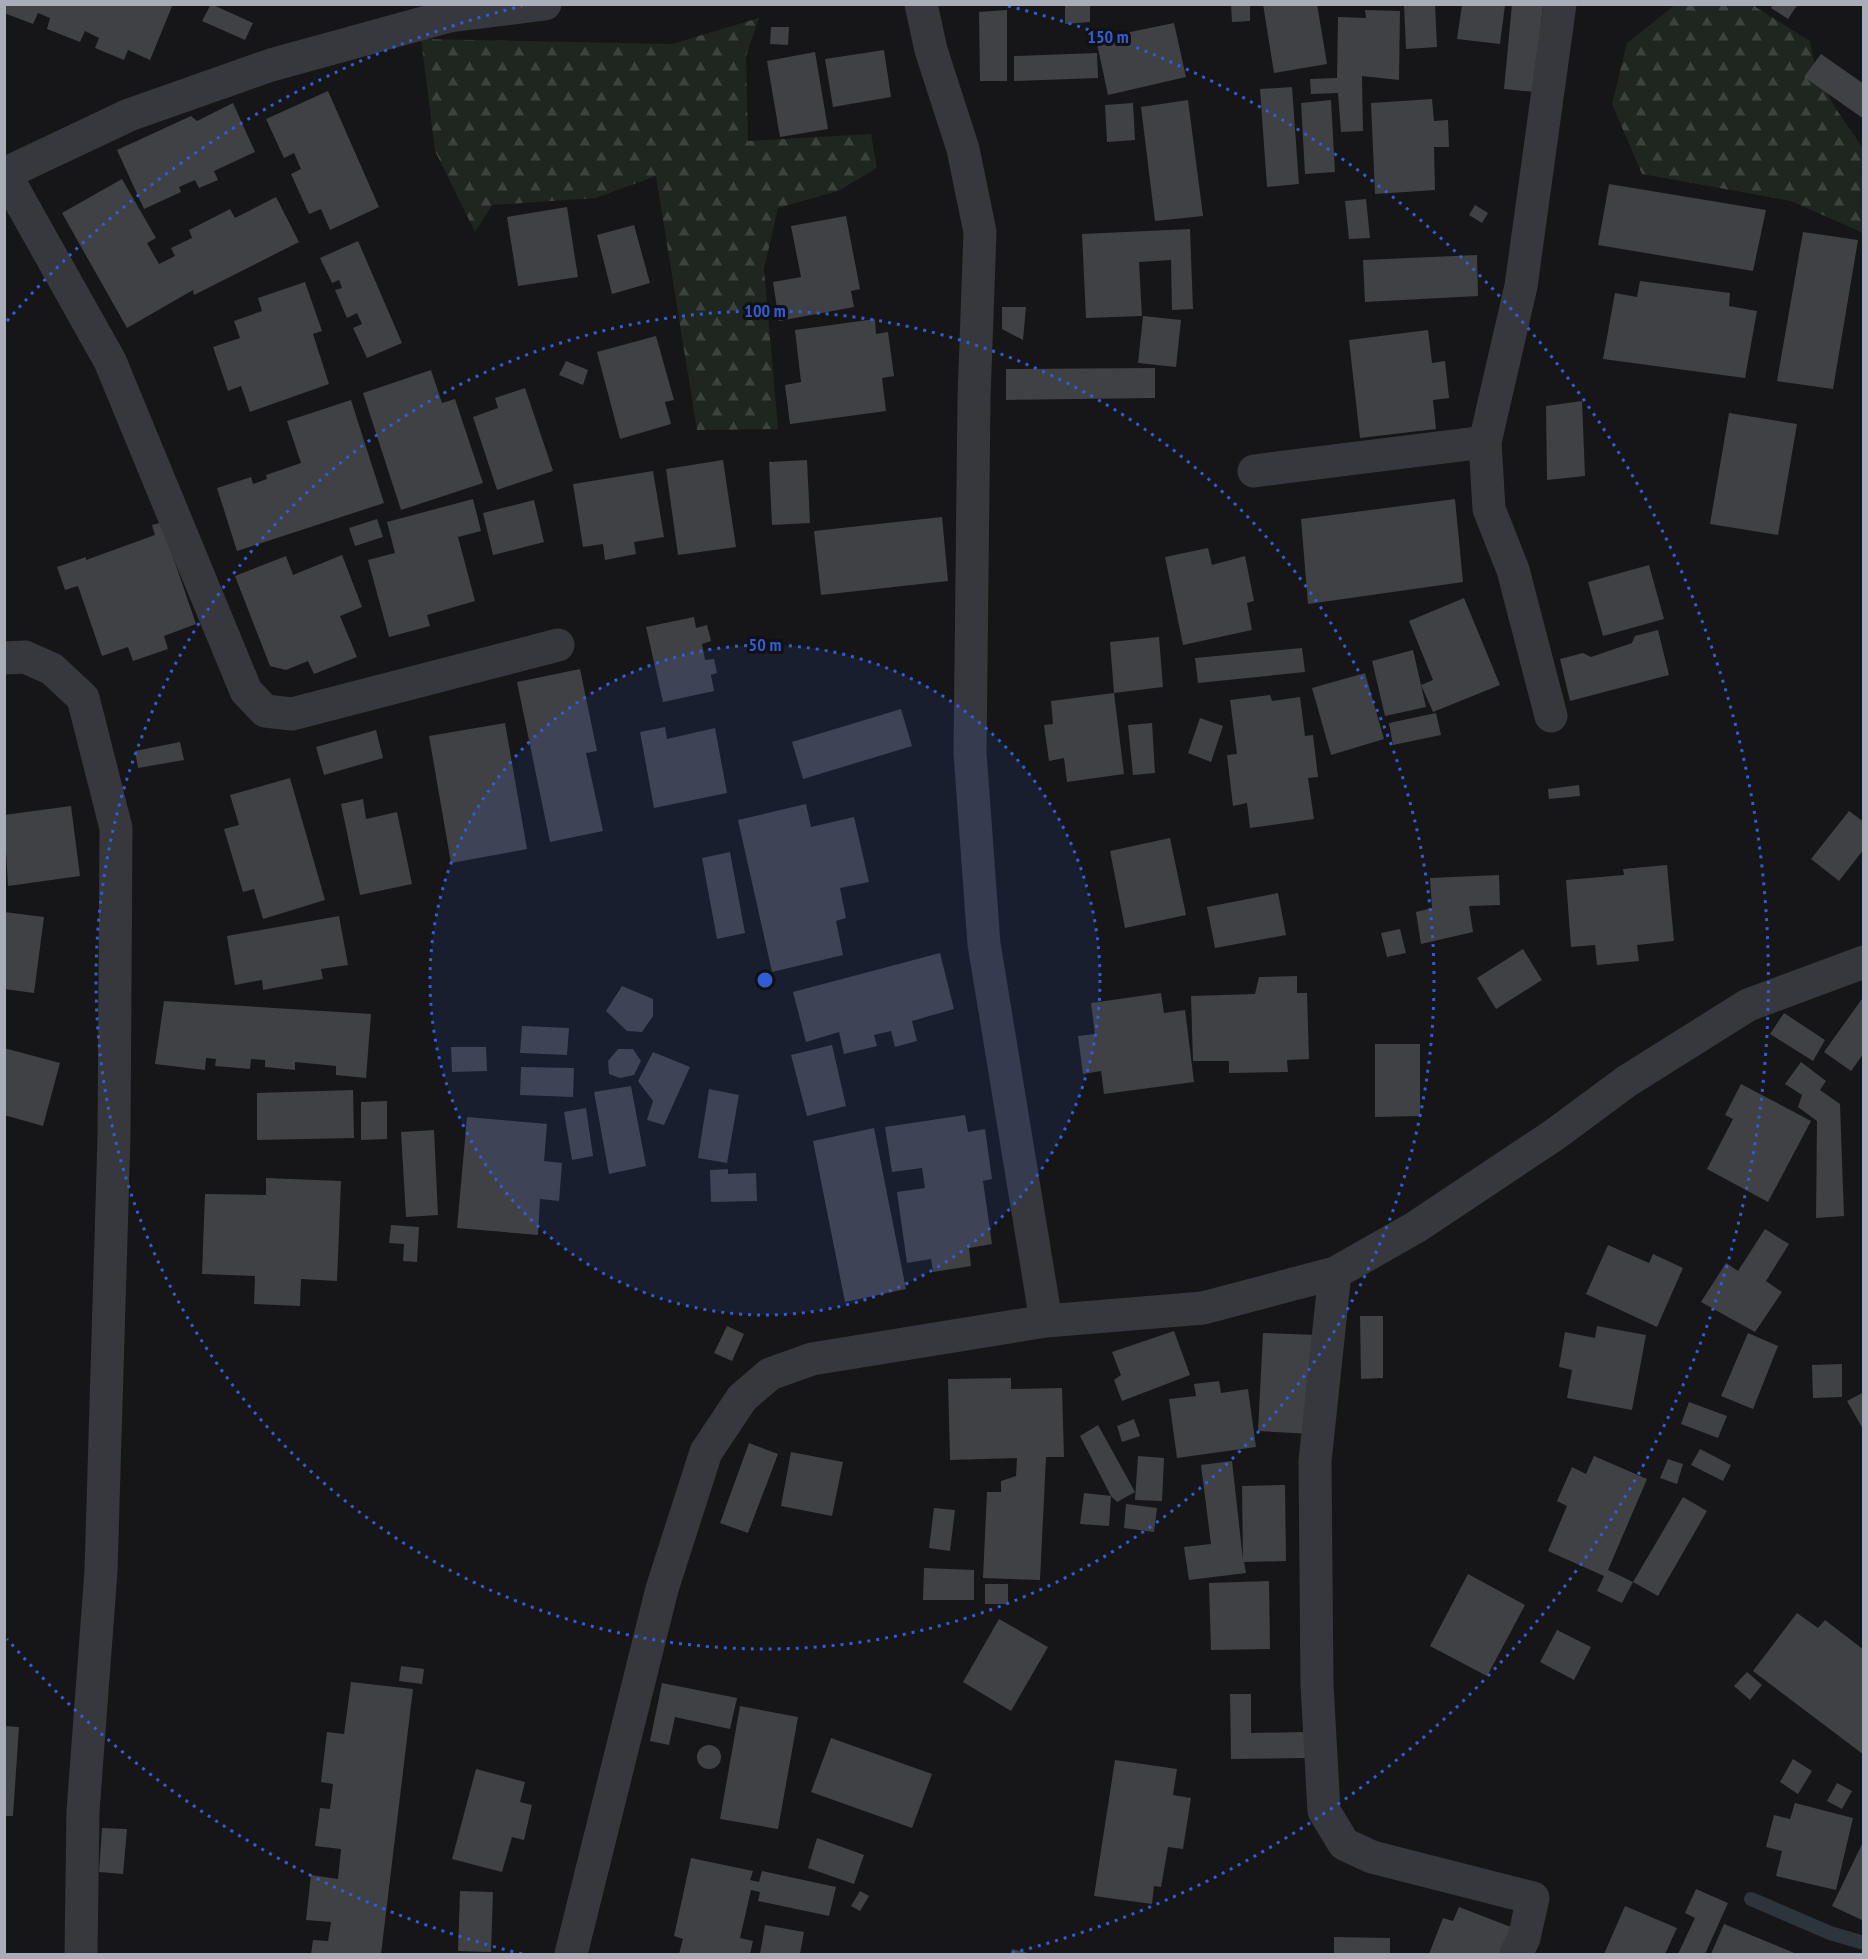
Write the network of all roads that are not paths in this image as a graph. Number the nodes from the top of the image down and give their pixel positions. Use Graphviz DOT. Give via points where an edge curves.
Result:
graph roads {
  1 [pos="545,4"];
  2 [pos="921,4"];
  3 [pos="1560,4"];
  4 [pos="5,174"];
  5 [pos="1485,442"];
  6 [pos="1254,471"];
  7 [pos="558,645"];
  8 [pos="4,658"];
  9 [pos="1551,716"];
  10 [pos="1863,962"];
  11 [pos="1335,1273"];
  12 [pos="1046,1321"];
  13 [pos="81,1954"];
  14 [pos="571,1954"];
  15 [pos="1516,1954"];
  1 -- 4 [label="street" via="449,16 271,65 129,115"];
  2 -- 12 [label="street" via="931,50 963,149 980,232 970,753 984,944"];
  3 -- 5 [label="street" via="1521,286"];
  4 -- 7 [label="street" via="110,361 246,691 265,711 292,714"];
  5 -- 6 [label="street"];
  5 -- 9 [label="street" via="1489,509 1513,570"];
  8 -- 13 [label="street" via="25,657 52,669 83,698 116,828 114,1137 102,1524 83,1811"];
  10 -- 11 [label="street" via="1748,1005 1627,1081 1554,1136 1416,1227"];
  11 -- 12 [label="street" via="1203,1308"];
  11 -- 15 [label="street" via="1315,1461 1317,1685 1324,1811 1344,1844 1372,1857 1533,1898 1524,1938"];
  12 -- 14 [label="street" via="812,1359 770,1374 741,1398 705,1452 662,1589"];
}
